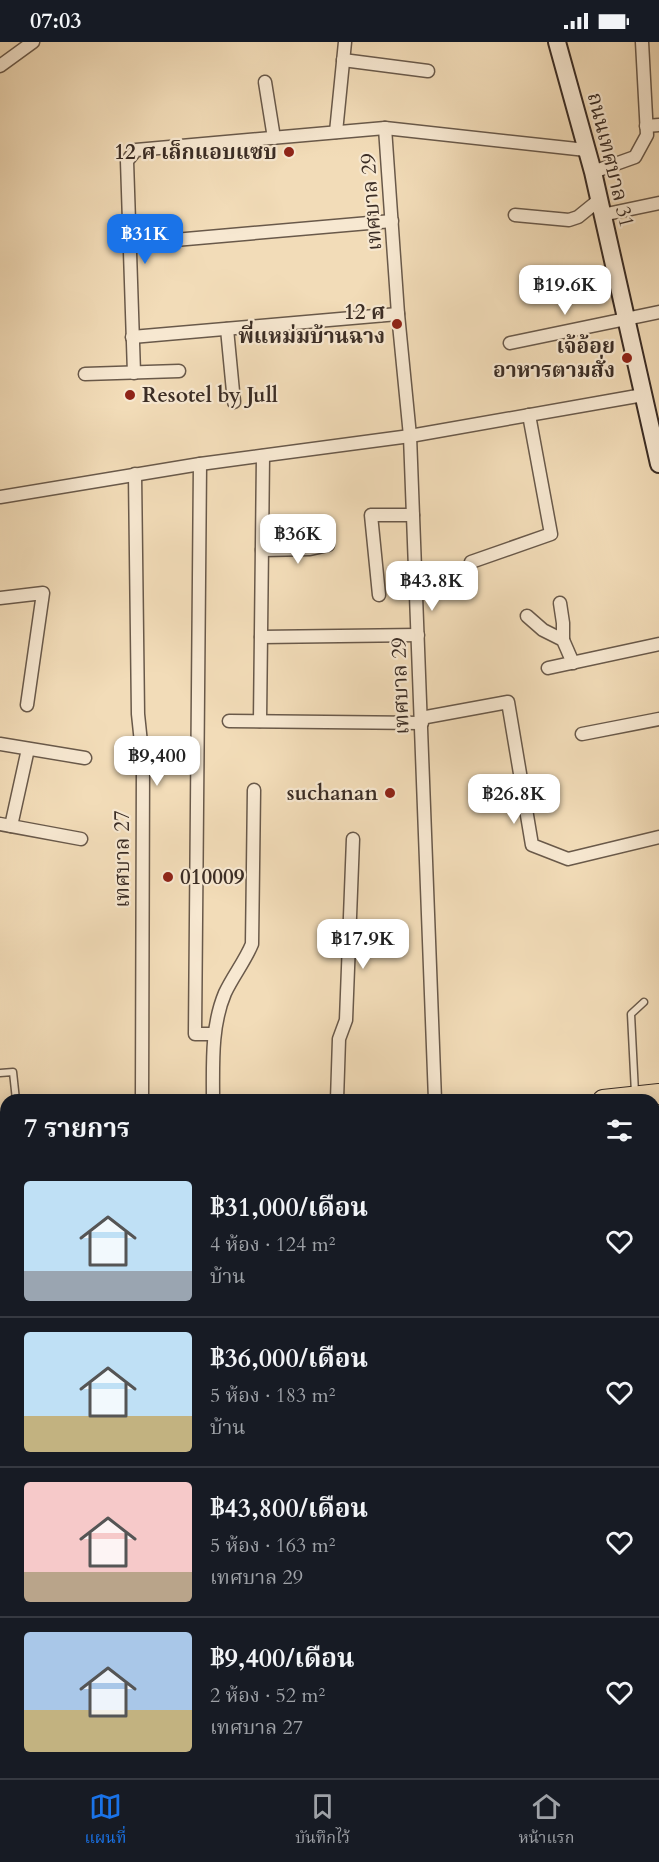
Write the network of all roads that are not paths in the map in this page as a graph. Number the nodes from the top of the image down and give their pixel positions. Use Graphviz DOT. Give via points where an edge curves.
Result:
graph roads {
  1 [pos="33,42"];
  2 [pos="345,42"];
  3 [pos="557,42"];
  4 [pos="642,42"];
  5 [pos="343,60"];
  6 [pos="0,66"];
  7 [pos="428,71"];
  8 [pos="265,82"];
  9 [pos="652,125"];
  10 [pos="385,128"];
  11 [pos="336,132"];
  12 [pos="274,138"];
  13 [pos="586,150"];
  14 [pos="592,172"];
  15 [pos="659,203"];
  16 [pos="601,207"];
  17 [pos="515,215"];
  18 [pos="392,221"];
  19 [pos="129,244"];
  20 [pos="659,312"];
  21 [pos="398,314"];
  22 [pos="626,319"];
  23 [pos="227,329"];
  24 [pos="132,337"];
  25 [pos="510,343"];
  26 [pos="179,371"];
  27 [pos="134,373"];
  28 [pos="85,374"];
  29 [pos="643,395"];
  30 [pos="234,402"];
  31 [pos="529,415"];
  32 [pos="410,436"];
  33 [pos="263,456"];
  34 [pos="200,464"];
  35 [pos="659,464"];
  36 [pos="135,474"];
  37 [pos="0,496"];
  38 [pos="413,515"];
  39 [pos="328,545"];
  40 [pos="262,550"];
  41 [pos="471,562"];
  42 [pos="379,595"];
  43 [pos="0,598"];
  44 [pos="560,603"];
  45 [pos="527,616"];
  46 [pos="418,635"];
  47 [pos="261,637"];
  48 [pos="563,640"];
  49 [pos="659,644"];
  50 [pos="573,663"];
  51 [pos="548,668"];
  52 [pos="27,705"];
  53 [pos="659,719"];
  54 [pos="421,720"];
  55 [pos="229,721"];
  56 [pos="260,721"];
  57 [pos="582,734"];
  58 [pos="0,744"];
  59 [pos="28,749"];
  60 [pos="85,758"];
  61 [pos="254,790"];
  62 [pos="5,825"];
  63 [pos="659,837"];
  64 [pos="81,839"];
  65 [pos="353,839"];
  66 [pos="644,1002"];
  67 [pos="214,1034"];
  68 [pos="0,1073"];
  69 [pos="15,1094"];
  70 [pos="142,1094"];
  71 [pos="213,1094"];
  72 [pos="337,1094"];
  73 [pos="435,1094"];
  74 [pos="635,1094"];
  1 -- 6 [label="street"];
  2 -- 5 [label="street"];
  3 -- 13 [label="main road, ถนนเทศบาล 31"];
  4 -- 9 [label="street"];
  5 -- 7 [label="street"];
  5 -- 11 [label="street"];
  8 -- 12 [label="street"];
  9 -- 14 [label="street" via="635,157"];
  10 -- 11 [label="street"];
  10 -- 13 [label="street"];
  10 -- 18 [label="street, เทศบาล 29"];
  11 -- 12 [label="street"];
  12 -- 19 [label="street" via="136,150 127,161"];
  13 -- 14 [label="main road, ถนนเทศบาล 31"];
  14 -- 16 [label="main road, ถนนเทศบาล 31"];
  15 -- 16 [label="street"];
  16 -- 17 [label="street" via="569,220"];
  16 -- 22 [label="main road, ถนนเทศบาล 31"];
  18 -- 19 [label="street"];
  18 -- 21 [label="street, เทศบาล 29"];
  19 -- 24 [label="street"];
  20 -- 22 [label="street"];
  21 -- 23 [label="street"];
  21 -- 32 [label="street, เทศบาล 29"];
  22 -- 25 [label="street"];
  22 -- 29 [label="main road, ถนนเทศบาล 31"];
  23 -- 24 [label="street"];
  23 -- 30 [label="street"];
  24 -- 27 [label="street"];
  26 -- 27 [label="street"];
  27 -- 28 [label="street"];
  29 -- 31 [label="street"];
  29 -- 35 [label="main road, ถนนเทศบาล 31"];
  31 -- 32 [label="street"];
  31 -- 41 [label="street" via="551,534"];
  32 -- 33 [label="street"];
  32 -- 38 [label="street, เทศบาล 29"];
  33 -- 34 [label="street"];
  33 -- 40 [label="street"];
  34 -- 36 [label="street"];
  34 -- 67 [label="street" via="195,1034"];
  36 -- 37 [label="street"];
  36 -- 70 [label="street, เทศบาล 27" via="142,762"];
  38 -- 42 [label="street" via="371,515"];
  38 -- 46 [label="street, เทศบาล 29"];
  39 -- 40 [label="street"];
  40 -- 47 [label="street"];
  43 -- 52 [label="street" via="43,593"];
  44 -- 48 [label="street"];
  45 -- 48 [label="street"];
  46 -- 47 [label="street"];
  46 -- 54 [label="street, เทศบาล 29"];
  47 -- 56 [label="street"];
  48 -- 50 [label="street"];
  49 -- 50 [label="street"];
  50 -- 51 [label="street"];
  53 -- 57 [label="street"];
  54 -- 56 [label="street"];
  54 -- 63 [label="street" via="508,702 532,845 568,859"];
  54 -- 73 [label="street, เทศบาล 29"];
  55 -- 56 [label="street"];
  58 -- 59 [label="street"];
  59 -- 60 [label="street"];
  59 -- 62 [label="street"];
  61 -- 67 [label="street" via="252,944 225,994"];
  62 -- 64 [label="street"];
  65 -- 72 [label="street" via="346,1020 339,1039"];
  66 -- 74 [label="lane" via="631,1014"];
  67 -- 71 [label="street"];
  68 -- 69 [label="lane" via="13,1072"];
}
